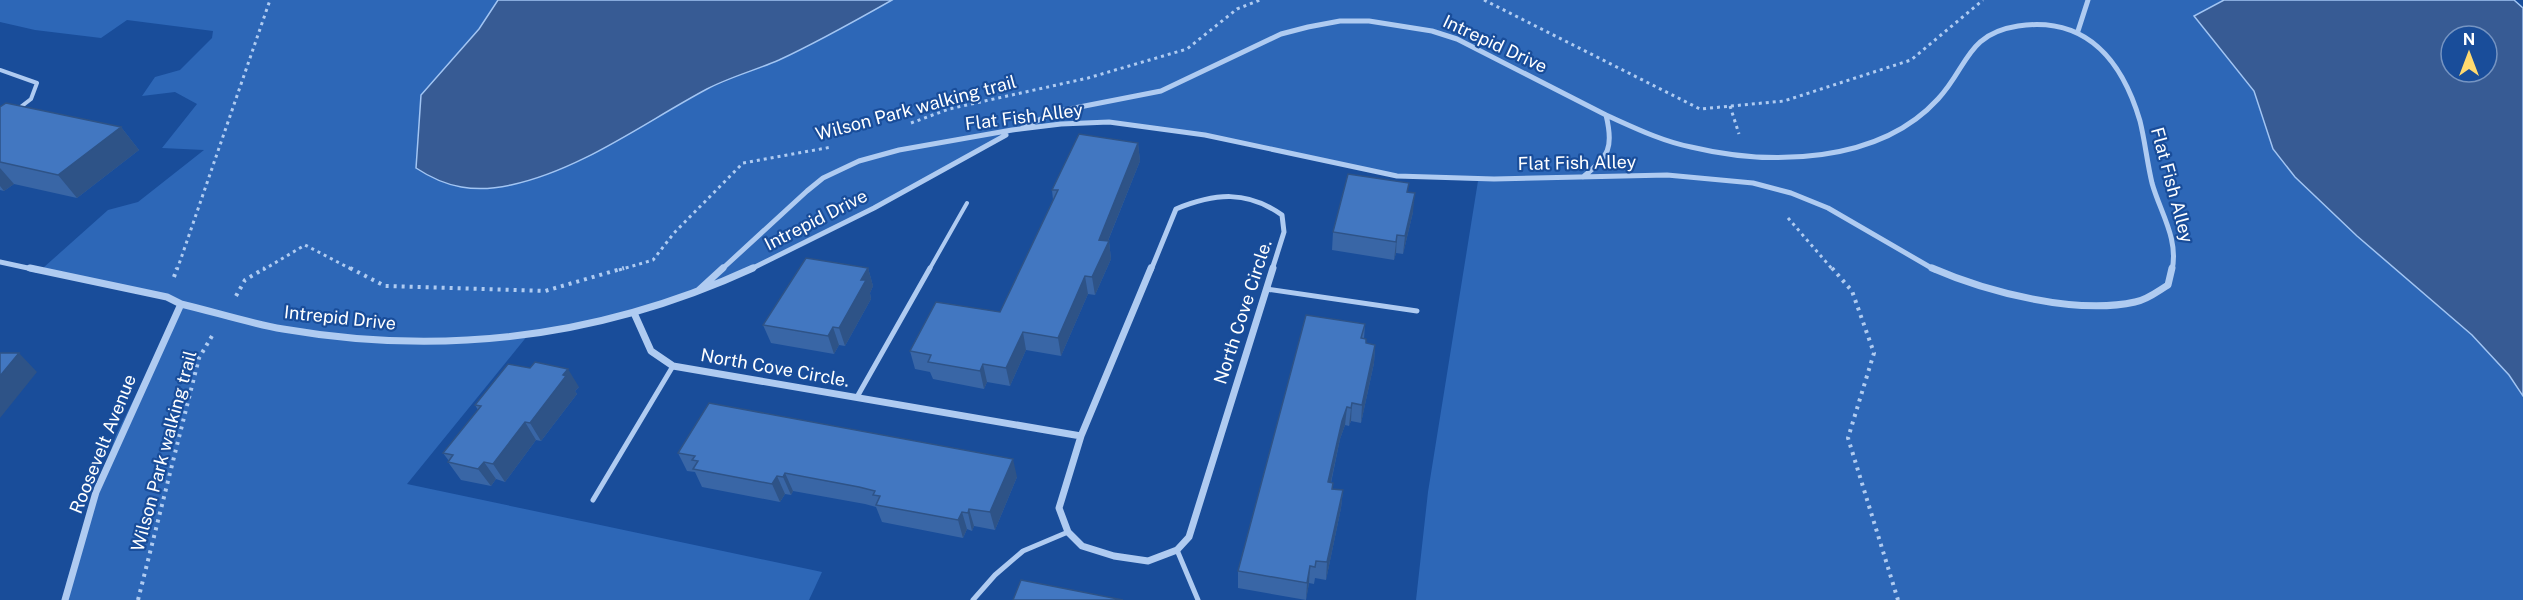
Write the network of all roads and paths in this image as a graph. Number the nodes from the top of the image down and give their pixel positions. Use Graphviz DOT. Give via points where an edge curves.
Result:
graph roads {
  1 [pos="270,0"];
  2 [pos="1260,0"];
  3 [pos="1484,0"];
  4 [pos="1983,0"];
  5 [pos="2088,0"];
  6 [pos="2078,31"];
  7 [pos="0,70"];
  8 [pos="1730,106"];
  9 [pos="15,112"];
  10 [pos="1606,115"];
  11 [pos="907,124"];
  12 [pos="1010,133"];
  13 [pos="844,145"];
  14 [pos="1750,155"];
  15 [pos="1583,177"];
  16 [pos="1770,187"];
  17 [pos="967,203"];
  18 [pos="0,262"];
  19 [pos="1266,289"];
  20 [pos="699,290"];
  21 [pos="167,297"];
  22 [pos="181,304"];
  23 [pos="1417,311"];
  24 [pos="634,313"];
  25 [pos="225,314"];
  26 [pos="673,366"];
  27 [pos="857,398"];
  28 [pos="1081,436"];
  29 [pos="593,500"];
  30 [pos="1068,532"];
  31 [pos="1177,550"];
  32 [pos="65,600"];
  33 [pos="138,600"];
  34 [pos="974,600"];
  35 [pos="1198,600"];
  36 [pos="1898,600"];
  1 -- 21 [label="path"];
  2 -- 11 [label="path, Wilson Park walking trail" via="1237,9 1187,49 1088,78 949,109"];
  3 -- 8 [label="path" via="1700,109"];
  4 -- 8 [label="path" via="1911,60 1784,101"];
  5 -- 6 [label="street"];
  6 -- 14 [label="street, Intrepid Drive" via="2046,22 2015,26 1980,40 1968,50 1950,84 1931,107 1902,130 1875,141 1803,155"];
  6 -- 16 [label="street, Flat Fish Alley" via="2114,62 2139,121 2175,256 2168,285 2153,295 2136,302 2090,305 1962,281 1926,266 1811,200"];
  7 -- 9 [label="lane" via="37,83 31,99"];
  8 -- 14 [label="path"];
  10 -- 12 [label="street, Intrepid Drive" via="1457,39 1402,25 1340,21 1281,34 1161,91 1059,111"];
  10 -- 14 [label="street, Intrepid Drive" via="1675,143"];
  10 -- 15 [label="street" via="1612,140 1605,160"];
  12 -- 15 [label="street, Flat Fish Alley" via="1066,123 1130,123 1404,177 1479,181"];
  12 -- 20 [label="street, Intrepid Drive" via="803,244"];
  12 -- 20 [label="street, Flat Fish Alley" via="893,151 835,170 804,192"];
  13 -- 25 [label="path, Wilson Park walking trail" via="742,163 653,260 545,291 384,286 305,245 245,280"];
  15 -- 16 [label="street, Flat Fish Alley" via="1686,177"];
  16 -- 36 [label="path" via="1787,217 1852,291 1874,353 1848,438"];
  17 -- 27 [label="lane"];
  18 -- 21 [label="street, Intrepid Drive"];
  19 -- 23 [label="lane"];
  19 -- 28 [label="street, North Cove Circle." via="1284,232 1282,215 1247,195 1223,193 1176,209"];
  19 -- 31 [label="street, North Cove Circle." via="1189,537"];
  20 -- 24 [label="street, Intrepid Drive"];
  21 -- 22 [label="street, Intrepid Drive"];
  22 -- 25 [label="street, Intrepid Drive"];
  22 -- 32 [label="street, Roosevelt Avenue" via="96,492"];
  24 -- 25 [label="street, Intrepid Drive" via="545,333 448,342 295,331"];
  24 -- 26 [label="street, North Cove Circle." via="651,351"];
  25 -- 33 [label="path, Wilson Park walking trail" via="199,358"];
  26 -- 27 [label="street, North Cove Circle."];
  26 -- 29 [label="lane"];
  27 -- 28 [label="street, North Cove Circle."];
  28 -- 30 [label="street, North Cove Circle." via="1059,508"];
  30 -- 31 [label="street" via="1083,546 1114,556 1148,561"];
  30 -- 34 [label="lane" via="1023,551"];
  31 -- 35 [label="lane"];
}
